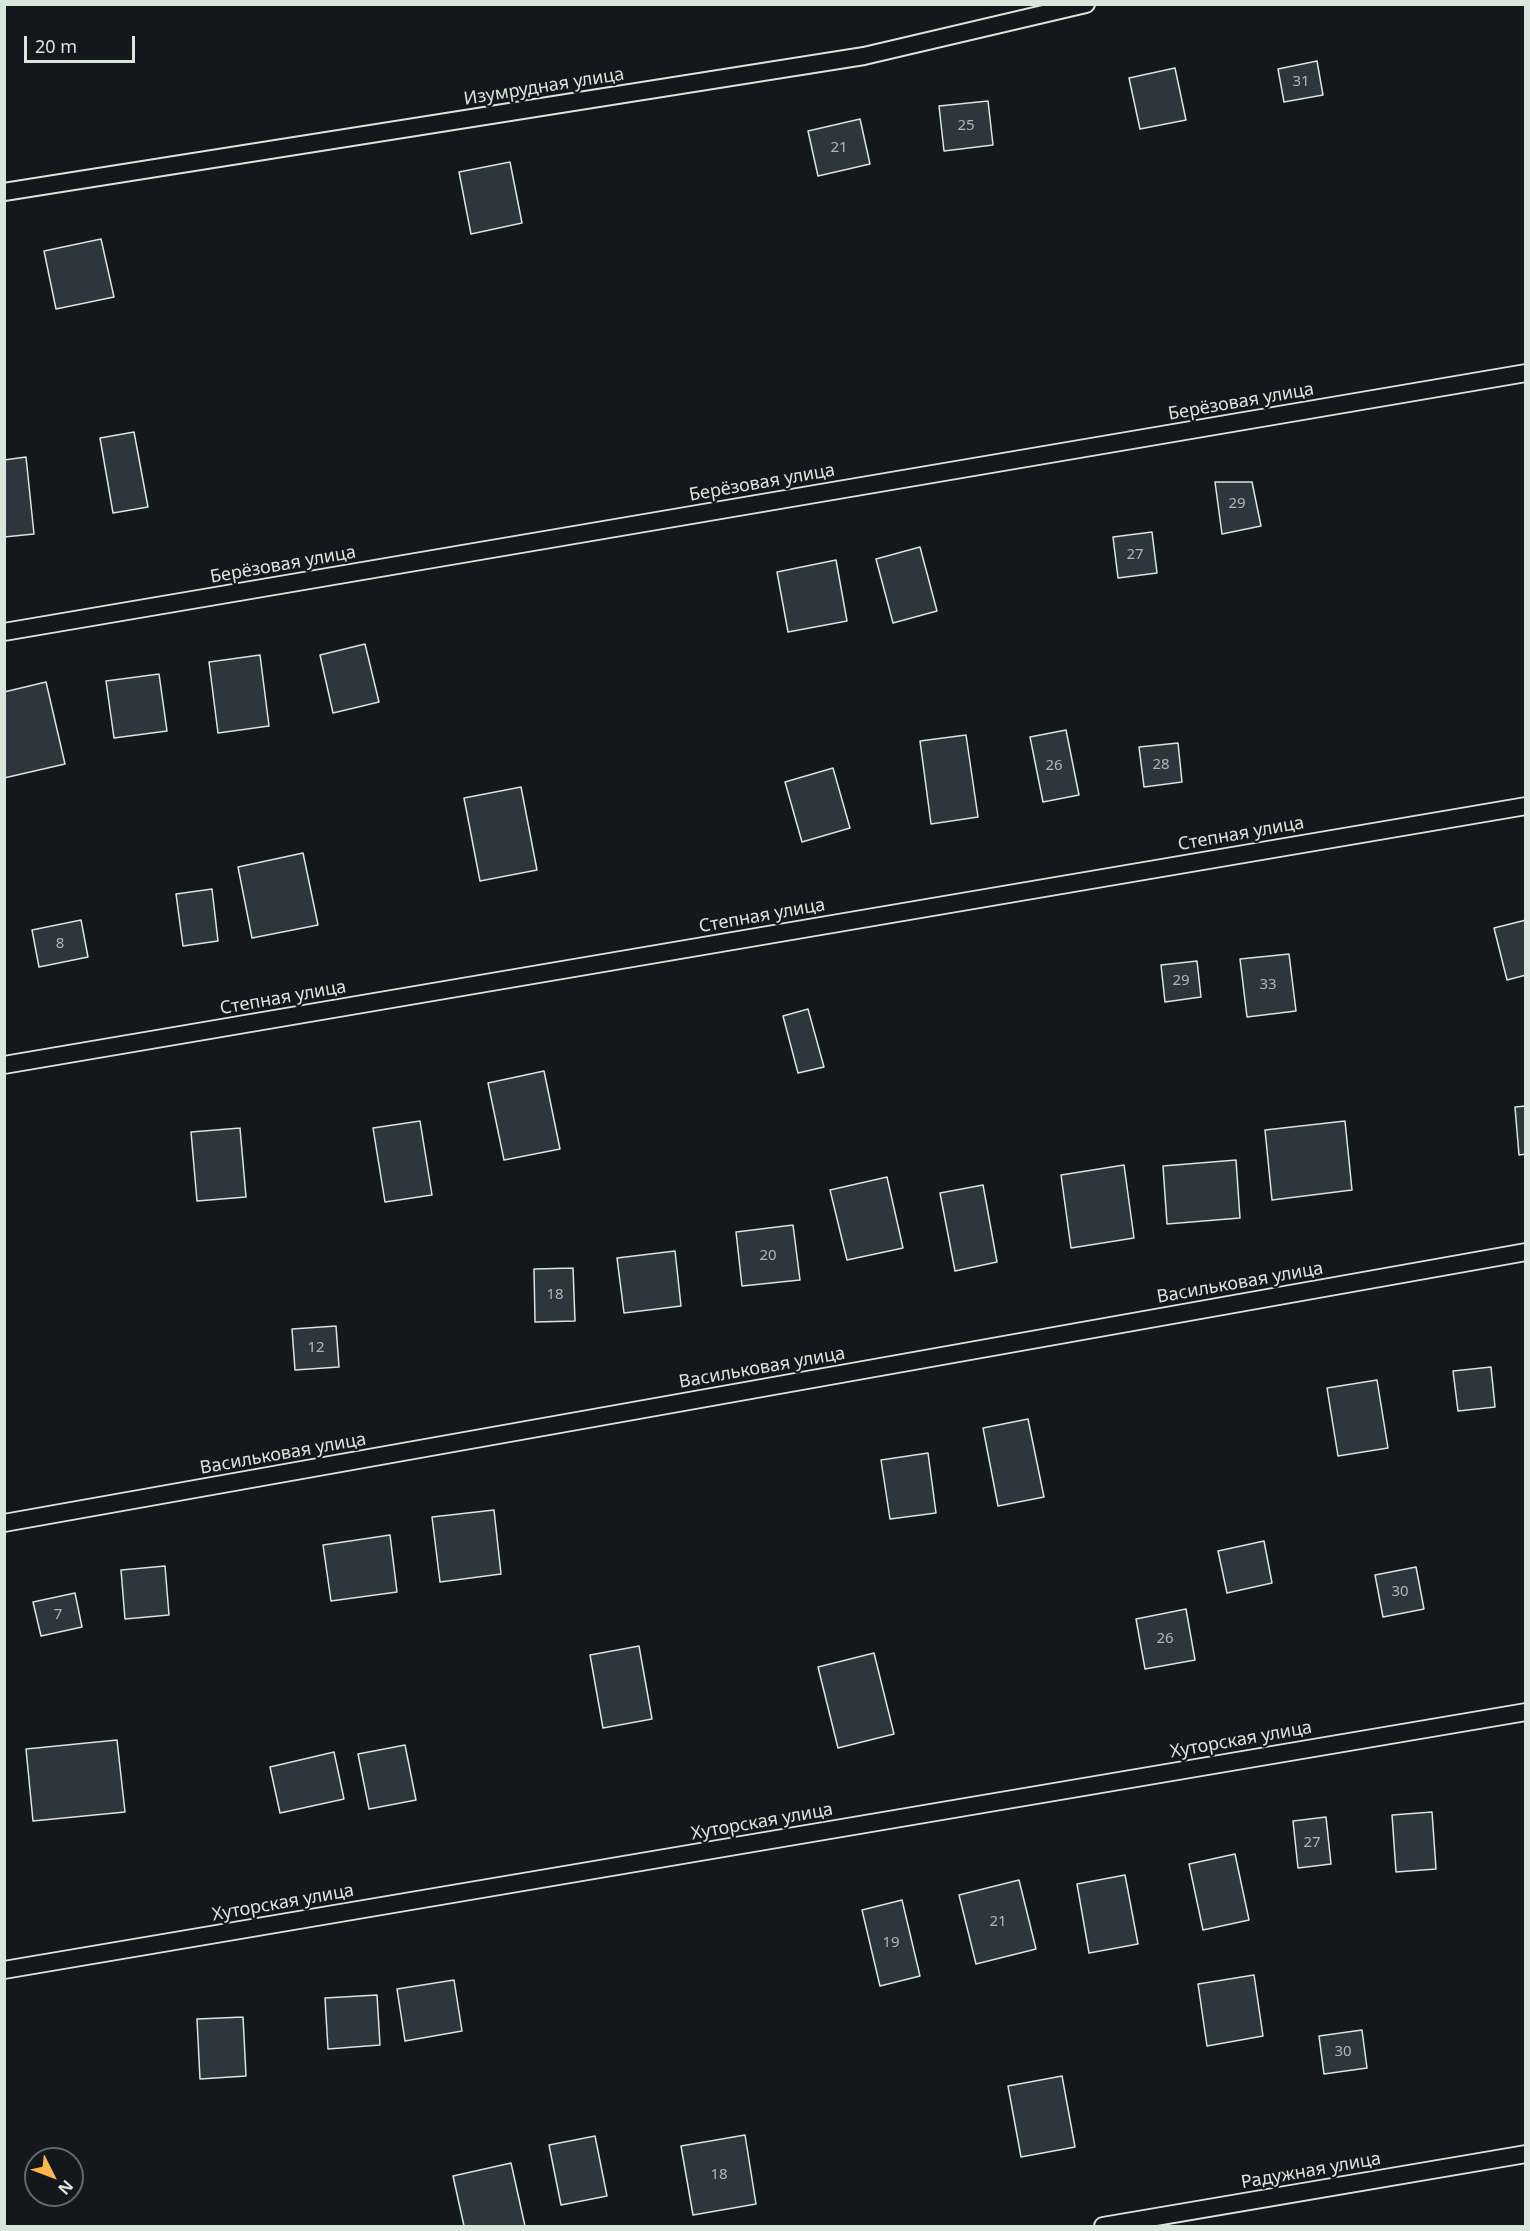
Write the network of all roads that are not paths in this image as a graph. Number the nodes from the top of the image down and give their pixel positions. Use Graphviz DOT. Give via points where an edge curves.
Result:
graph roads {
  1 [pos="1086,4"];
  2 [pos="4,192"];
  3 [pos="1526,373"];
  4 [pos="4,632"];
  5 [pos="1526,806"];
  6 [pos="4,1065"];
  7 [pos="1526,1252"];
  8 [pos="4,1523"];
  9 [pos="1526,1712"];
  10 [pos="4,1970"];
  11 [pos="1526,2154"];
  12 [pos="1103,2226"];
  1 -- 2 [label="lane, Изумрудная улица" via="864,56"];
  3 -- 4 [label="lane, Берёзовая улица"];
  5 -- 6 [label="lane, Степная улица"];
  7 -- 8 [label="lane, Васильковая улица"];
  9 -- 10 [label="lane, Хуторская улица"];
  11 -- 12 [label="lane, Радужная улица"];
}
